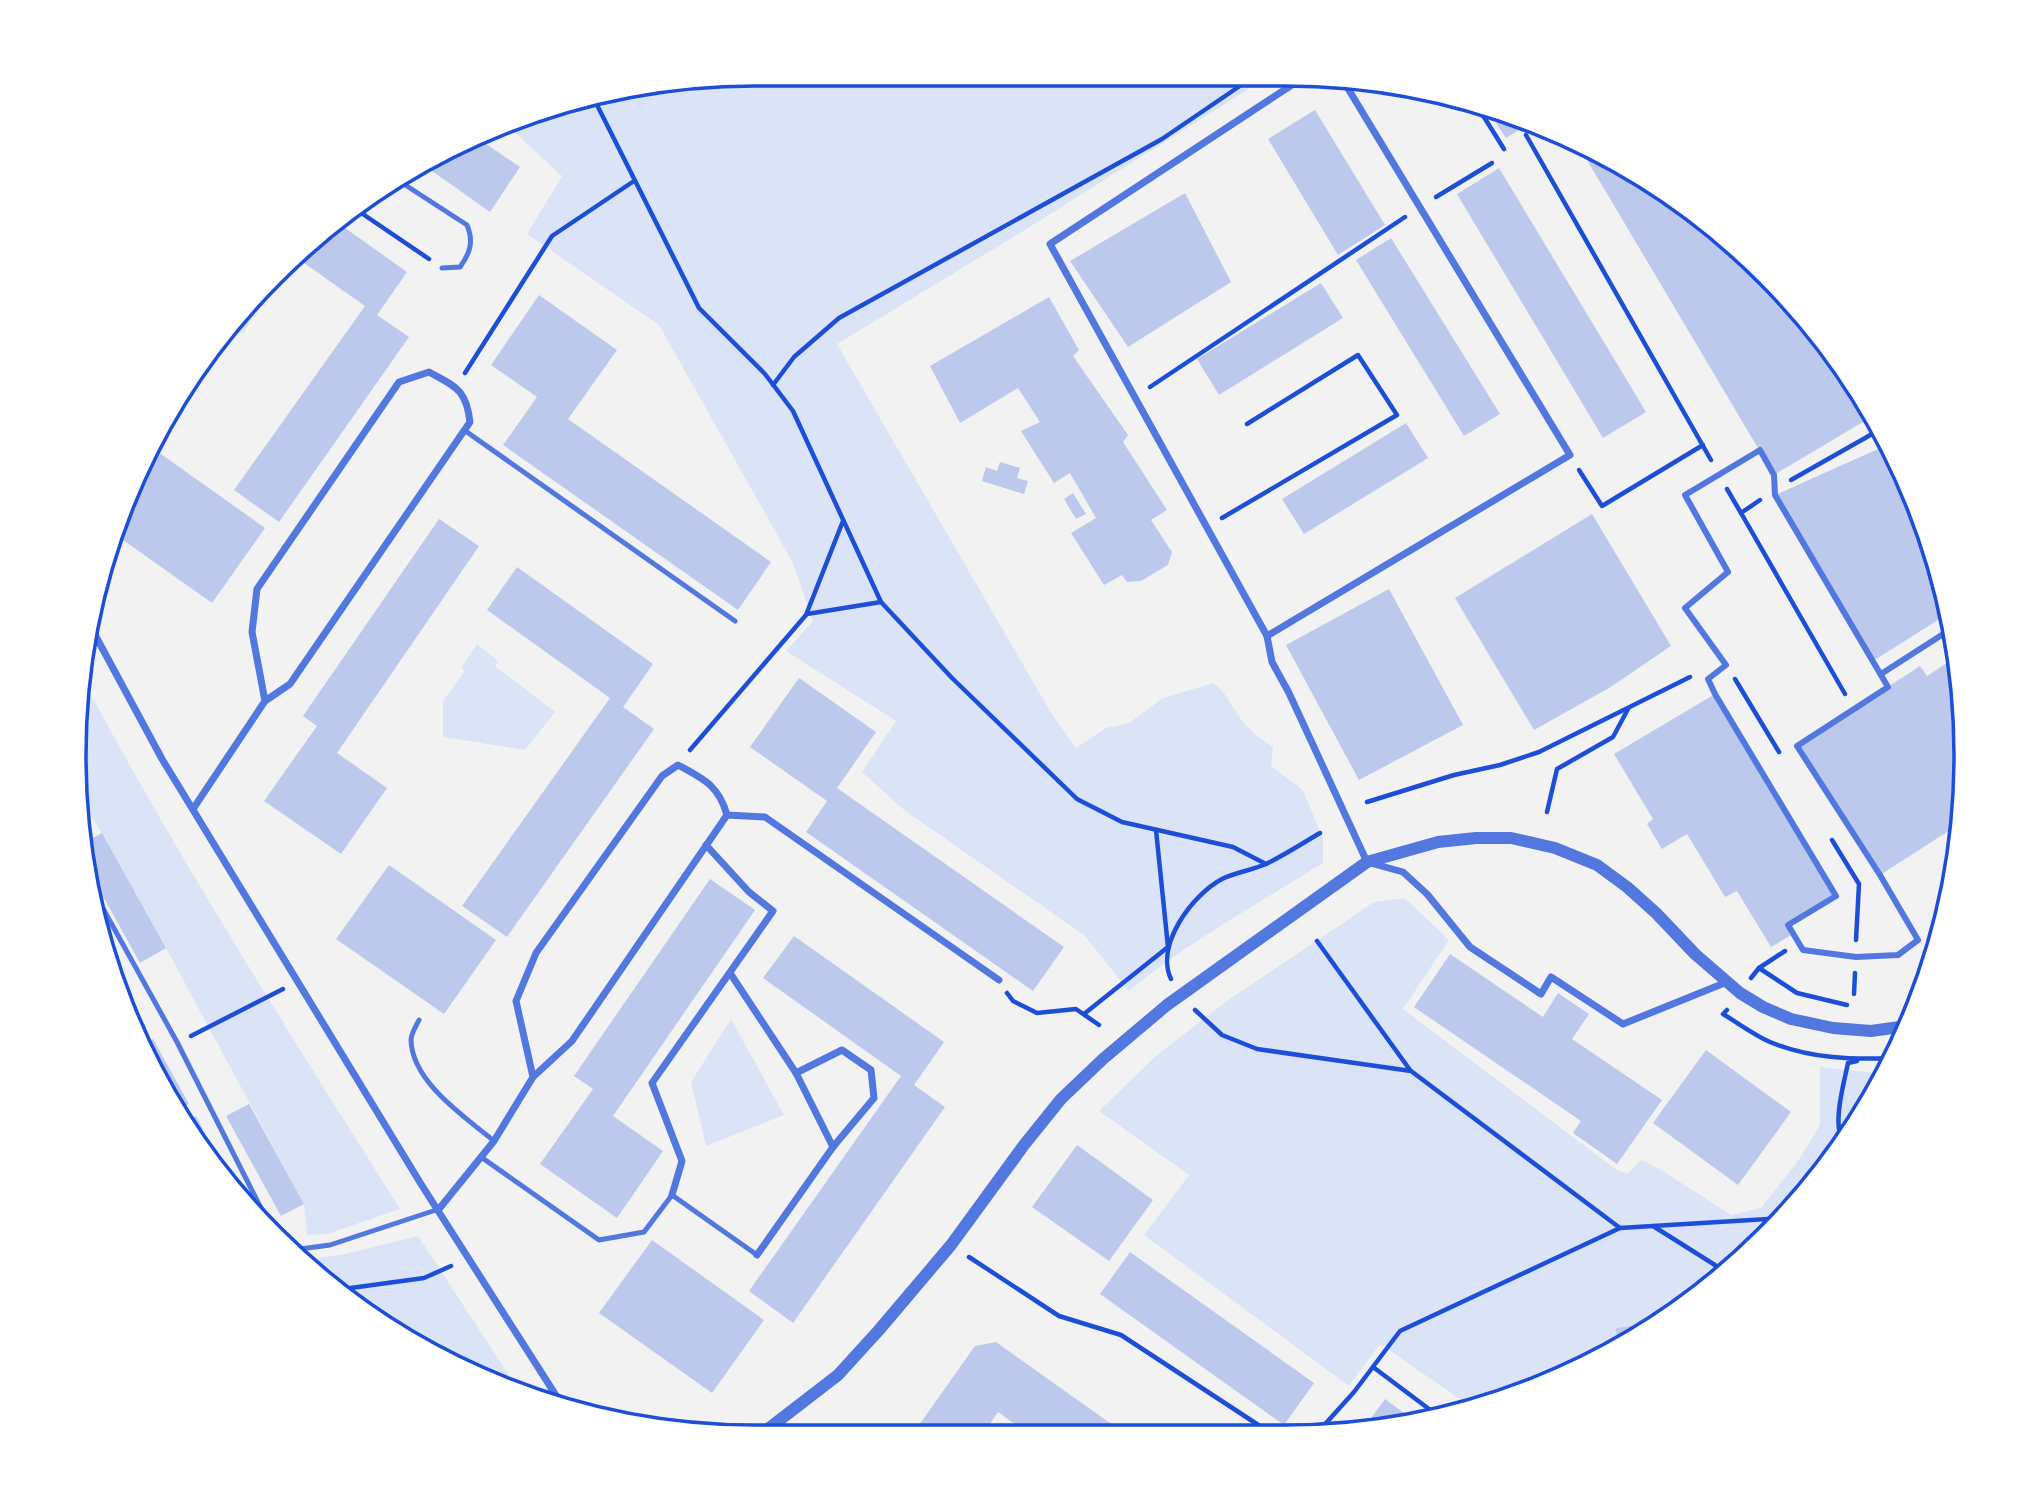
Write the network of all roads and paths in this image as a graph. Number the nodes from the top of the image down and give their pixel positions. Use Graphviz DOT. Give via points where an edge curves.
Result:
graph roads {
  1 [pos="1240,86"];
  2 [pos="1290,86"];
  3 [pos="1348,89"];
  4 [pos="597,105"];
  5 [pos="1484,116"];
  6 [pos="1526,135"];
  7 [pos="1504,149"];
  8 [pos="1492,163"];
  9 [pos="634,181"];
  10 [pos="405,185"];
  11 [pos="1420,207"];
  12 [pos="362,214"];
  13 [pos="442,268"];
  14 [pos="773,385"];
  15 [pos="456,387"];
  16 [pos="1135,398"];
  17 [pos="1247,425"];
  18 [pos="464,430"];
  19 [pos="1703,445"];
  20 [pos="1570,454"];
  21 [pos="1720,475"];
  22 [pos="1741,513"];
  23 [pos="843,521"];
  24 [pos="1207,527"];
  25 [pos="881,601"];
  26 [pos="806,615"];
  27 [pos="735,621"];
  28 [pos="1943,634"];
  29 [pos="1267,636"];
  30 [pos="97,637"];
  31 [pos="1726,665"];
  32 [pos="1881,674"];
  33 [pos="1846,696"];
  34 [pos="265,701"];
  35 [pos="1628,708"];
  36 [pos="678,765"];
  37 [pos="1367,802"];
  38 [pos="193,809"];
  39 [pos="1547,812"];
  40 [pos="727,815"];
  41 [pos="1156,830"];
  42 [pos="1320,833"];
  43 [pos="706,845"];
  44 [pos="1367,862"];
  45 [pos="1266,864"];
  46 [pos="105,912"];
  47 [pos="1317,941"];
  48 [pos="1798,942"];
  49 [pos="1168,947"];
  50 [pos="730,973"];
  51 [pos="999,980"];
  52 [pos="298,982"];
  53 [pos="1727,982"];
  54 [pos="1180,996"];
  55 [pos="1850,1005"];
  56 [pos="1084,1014"];
  57 [pos="419,1020"];
  58 [pos="1099,1025"];
  59 [pos="1896,1028"];
  60 [pos="177,1042"];
  61 [pos="1882,1058"];
  62 [pos="1411,1071"];
  63 [pos="796,1073"];
  64 [pos="533,1077"];
  65 [pos="1840,1129"];
  66 [pos="494,1141"];
  67 [pos="833,1147"];
  68 [pos="481,1157"];
  69 [pos="672,1195"];
  70 [pos="259,1205"];
  71 [pos="439,1209"];
  72 [pos="1767,1220"];
  73 [pos="1653,1226"];
  74 [pos="1620,1228"];
  75 [pos="951,1245"];
  76 [pos="303,1249"];
  77 [pos="757,1255"];
  78 [pos="470,1257"];
  79 [pos="1717,1266"];
  80 [pos="350,1288"];
  81 [pos="1373,1367"];
  82 [pos="556,1394"];
  83 [pos="1429,1409"];
  84 [pos="1325,1424"];
  85 [pos="773,1425"];
  86 [pos="1258,1425"];
  1 -- 14 [label="path" via="1162,139 839,318 794,358"];
  2 -- 16 [label="street" via="1051,244"];
  3 -- 11 [label="street"];
  4 -- 9 [label="path"];
  5 -- 7 [label="path"];
  6 -- 19 [label="path"];
  8 -- 11 [label="path"];
  9 -- 14 [label="path" via="699,307"];
  9 -- 15 [label="path" via="552,236"];
  10 -- 13 [label="lane" via="467,225 472,237 469,254 460,267"];
  11 -- 16 [label="path"];
  11 -- 20 [label="street"];
  12 -- 13 [label="path"];
  14 -- 23 [label="path" via="793,411"];
  15 -- 18 [label="street" via="468,402 470,422"];
  15 -- 34 [label="street" via="429,372 399,382 257,589 252,632"];
  16 -- 24 [label="street"];
  17 -- 24 [label="path" via="1358,355 1397,415"];
  18 -- 27 [label="lane"];
  18 -- 34 [label="street" via="290,684"];
  19 -- 20 [label="path" via="1602,506"];
  19 -- 21 [label="path"];
  20 -- 29 [label="street"];
  21 -- 31 [label="street" via="1685,495 1728,572 1685,608"];
  21 -- 32 [label="street" via="1760,450 1774,475 1775,495"];
  22 -- 33 [label="path"];
  23 -- 25 [label="path"];
  23 -- 26 [label="path"];
  24 -- 29 [label="street"];
  25 -- 26 [label="path"];
  25 -- 41 [label="path" via="952,678 1077,799 1122,822"];
  26 -- 36 [label="path"];
  28 -- 32 [label="street"];
  29 -- 44 [label="street" via="1272,662"];
  30 -- 38 [label="street"];
  31 -- 35 [label="path" via="1712,666"];
  31 -- 48 [label="street" via="1708,679 1714,694 1836,896 1788,925"];
  32 -- 48 [label="street" via="1888,687 1797,746 1918,940 1898,955 1856,957 1803,950"];
  34 -- 38 [label="street"];
  35 -- 37 [label="path" via="1539,752"];
  35 -- 39 [label="path" via="1613,737 1557,769"];
  36 -- 40 [label="street" via="722,797"];
  36 -- 64 [label="street" via="662,776 536,953 516,1001"];
  38 -- 52 [label="street"];
  40 -- 43 [label="street"];
  40 -- 51 [label="street" via="765,817"];
  41 -- 45 [label="path" via="1233,847"];
  41 -- 49 [label="path"];
  42 -- 45 [label="path"];
  43 -- 50 [label="street" via="773,911"];
  43 -- 64 [label="street" via="572,1041"];
  44 -- 53 [label="street" via="1438,842 1476,838 1511,838 1555,848 1597,865 1627,887"];
  44 -- 53 [label="street" via="1404,872 1470,947 1541,994 1551,977 1622,1024"];
  44 -- 54 [label="street"];
  45 -- 49 [label="path" via="1221,880 1199,898 1178,922"];
  46 -- 60 [label="lane"];
  47 -- 62 [label="path"];
  48 -- 55 [label="path" via="1759,968 1797,993"];
  49 -- 54 [label="path" via="1167,971"];
  49 -- 56 [label="path"];
  50 -- 63 [label="street"];
  50 -- 69 [label="street" via="652,1083 682,1161"];
  51 -- 56 [label="path" via="1013,1001 1037,1013 1076,1009"];
  52 -- 60 [label="path"];
  52 -- 71 [label="street"];
  53 -- 59 [label="street" via="1763,1007 1791,1019 1833,1028"];
  54 -- 62 [label="path" via="1222,1035 1257,1049"];
  54 -- 75 [label="street" via="1061,1099"];
  56 -- 58 [label="path"];
  57 -- 66 [label="lane" via="411,1038 425,1079"];
  60 -- 70 [label="lane"];
  61 -- 65 [label="path" via="1848,1063"];
  62 -- 74 [label="path"];
  63 -- 67 [label="street"];
  63 -- 67 [label="street" via="842,1050 871,1070 874,1098"];
  64 -- 66 [label="street"];
  66 -- 68 [label="street"];
  67 -- 77 [label="street"];
  68 -- 69 [label="lane" via="599,1240 644,1233"];
  68 -- 71 [label="street"];
  69 -- 77 [label="lane"];
  71 -- 76 [label="lane" via="330,1245"];
  71 -- 78 [label="street"];
  72 -- 73 [label="path"];
  73 -- 74 [label="path"];
  73 -- 79 [label="path"];
  74 -- 81 [label="path" via="1400,1331"];
  75 -- 85 [label="street" via="838,1375"];
  75 -- 86 [label="path" via="1059,1317 1121,1335"];
  78 -- 80 [label="path" via="424,1278"];
  78 -- 82 [label="street"];
  81 -- 83 [label="path"];
  81 -- 84 [label="path"];
}
